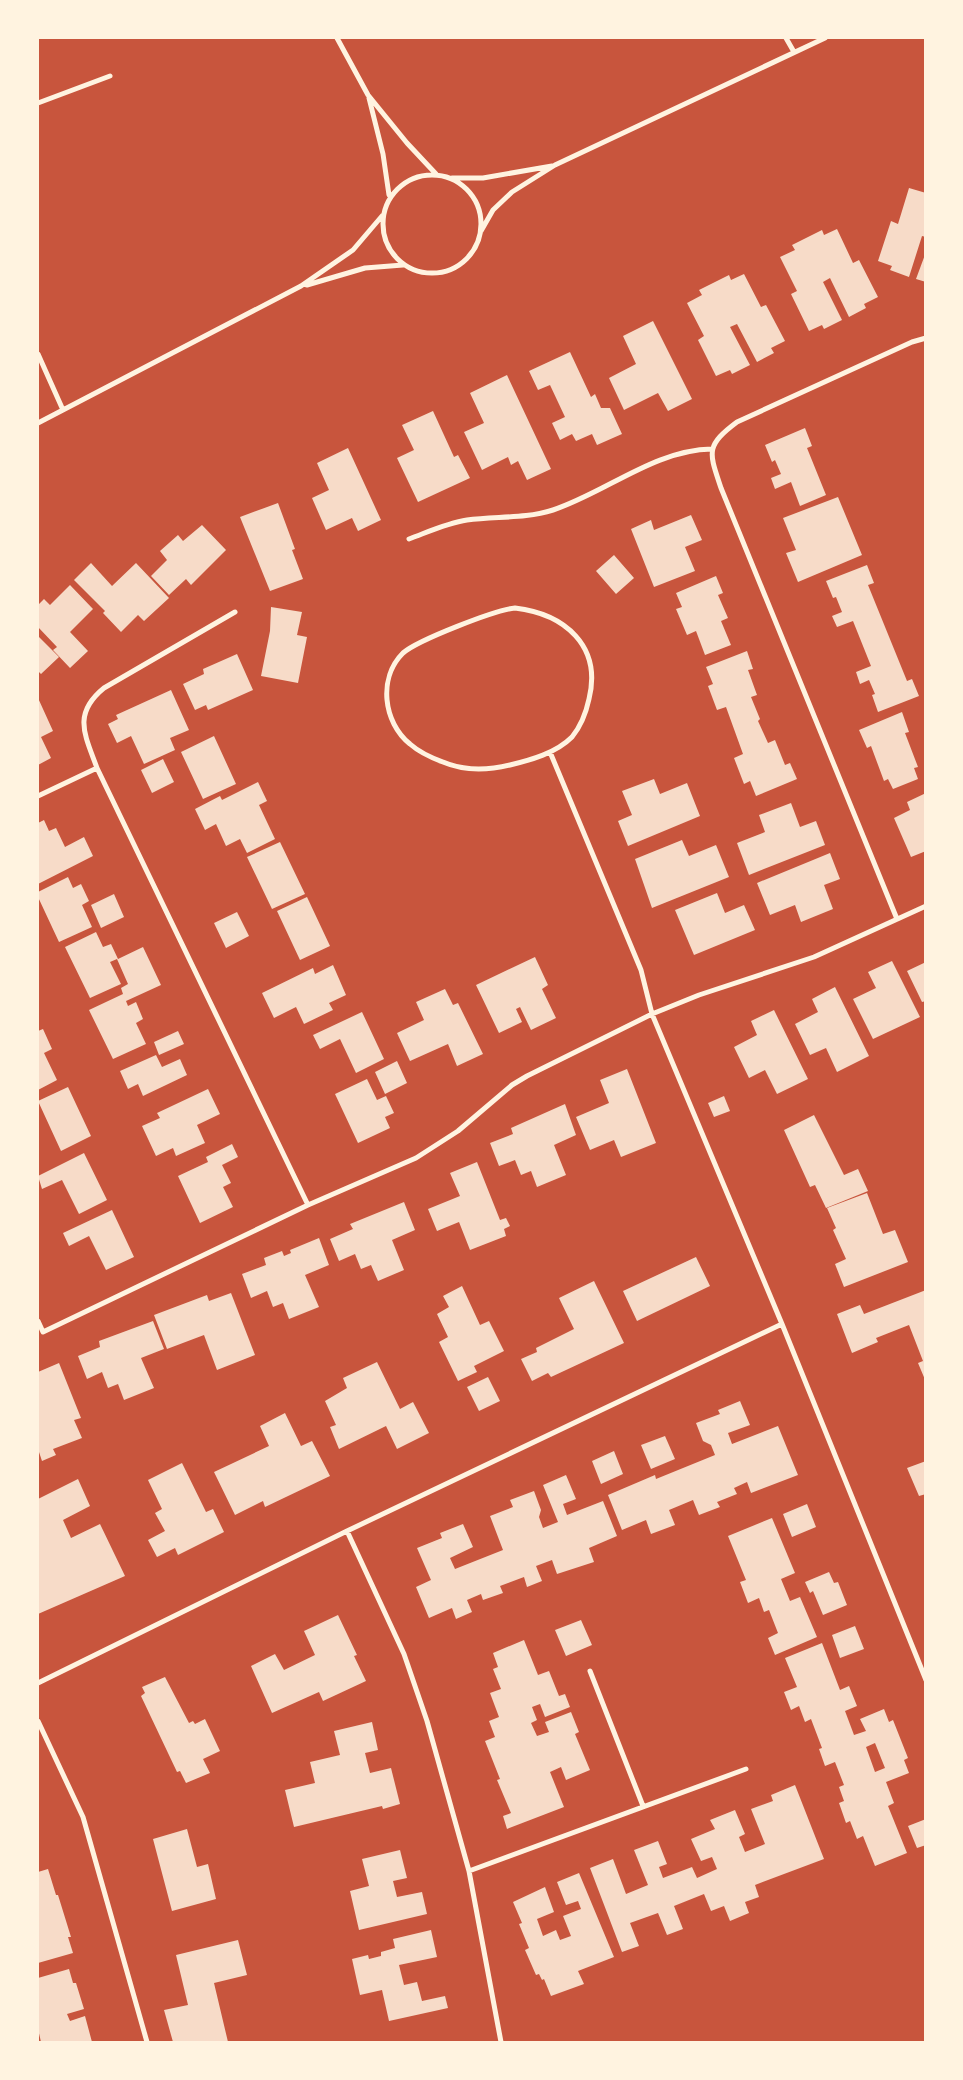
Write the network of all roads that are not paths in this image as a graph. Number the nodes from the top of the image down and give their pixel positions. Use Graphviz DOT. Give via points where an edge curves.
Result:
graph roads {
  1 [pos="337,38"];
  2 [pos="786,38"];
  3 [pos="825,38"];
  4 [pos="794,52"];
  5 [pos="110,76"];
  6 [pos="368,95"];
  7 [pos="38,103"];
  8 [pos="555,165"];
  9 [pos="436,174"];
  10 [pos="452,178"];
  11 [pos="389,195"];
  12 [pos="382,216"];
  13 [pos="481,231"];
  14 [pos="403,265"];
  15 [pos="301,286"];
  16 [pos="926,338"];
  17 [pos="38,354"];
  18 [pos="63,410"];
  19 [pos="38,423"];
  20 [pos="712,449"];
  21 [pos="409,539"];
  22 [pos="235,612"];
  23 [pos="550,752"];
  24 [pos="97,768"];
  25 [pos="38,796"];
  26 [pos="926,906"];
  27 [pos="897,919"];
  28 [pos="652,1014"];
  29 [pos="308,1205"];
  30 [pos="38,1321"];
  31 [pos="782,1324"];
  32 [pos="346,1531"];
  33 [pos="926,1656"];
  34 [pos="918,1659"];
  35 [pos="590,1671"];
  36 [pos="926,1680"];
  37 [pos="38,1683"];
  38 [pos="38,1721"];
  39 [pos="746,1770"];
  40 [pos="643,1806"];
  41 [pos="469,1871"];
  42 [pos="147,2042"];
  43 [pos="501,2042"];
  1 -- 6 [label="street"];
  2 -- 4 [label="street"];
  3 -- 4 [label="street"];
  4 -- 8 [label="street"];
  5 -- 7 [label="street"];
  6 -- 9 [label="street"];
  6 -- 11 [label="street" via="383,154"];
  8 -- 10 [label="street" via="483,178"];
  8 -- 13 [label="street" via="512,192 493,210"];
  9 -- 10 [label="street"];
  9 -- 11 [label="street" via="406,181"];
  10 -- 13 [label="street" via="476,200"];
  11 -- 12 [label="street"];
  12 -- 14 [label="street" via="384,238 391,253"];
  12 -- 15 [label="street" via="353,250"];
  13 -- 14 [label="street" via="476,247 465,261 451,270 435,274"];
  14 -- 15 [label="street" via="365,268"];
  15 -- 18 [label="street"];
  16 -- 20 [label="street" via="737,422 719,437"];
  17 -- 18 [label="street"];
  18 -- 19 [label="street"];
  20 -- 21 [label="street" via="694,449 671,456 554,510 456,522"];
  20 -- 27 [label="street" via="721,488"];
  22 -- 24 [label="street" via="94,696 86,708 83,723"];
  23 -- 23 [label="street" via="521,762 482,769 450,765 432,758 410,745 392,721 387,693 394,664 405,652 422,642 500,611 515,608 532,610 556,620 581,641 592,675 591,692 580,724 571,737"];
  23 -- 28 [label="street" via="641,970"];
  24 -- 25 [label="street"];
  24 -- 29 [label="street"];
  26 -- 27 [label="street"];
  27 -- 28 [label="street" via="814,958 699,995"];
  28 -- 29 [label="street" via="512,1085 458,1131 416,1158"];
  28 -- 31 [label="street"];
  29 -- 30 [label="street" via="43,1332"];
  31 -- 32 [label="street"];
  31 -- 34 [label="street"];
  32 -- 37 [label="street"];
  32 -- 41 [label="street" via="407,1662"];
  33 -- 34 [label="street"];
  34 -- 36 [label="street"];
  35 -- 40 [label="street"];
  38 -- 42 [label="street" via="83,1816"];
  39 -- 40 [label="street"];
  40 -- 41 [label="street"];
  41 -- 43 [label="street"];
}
